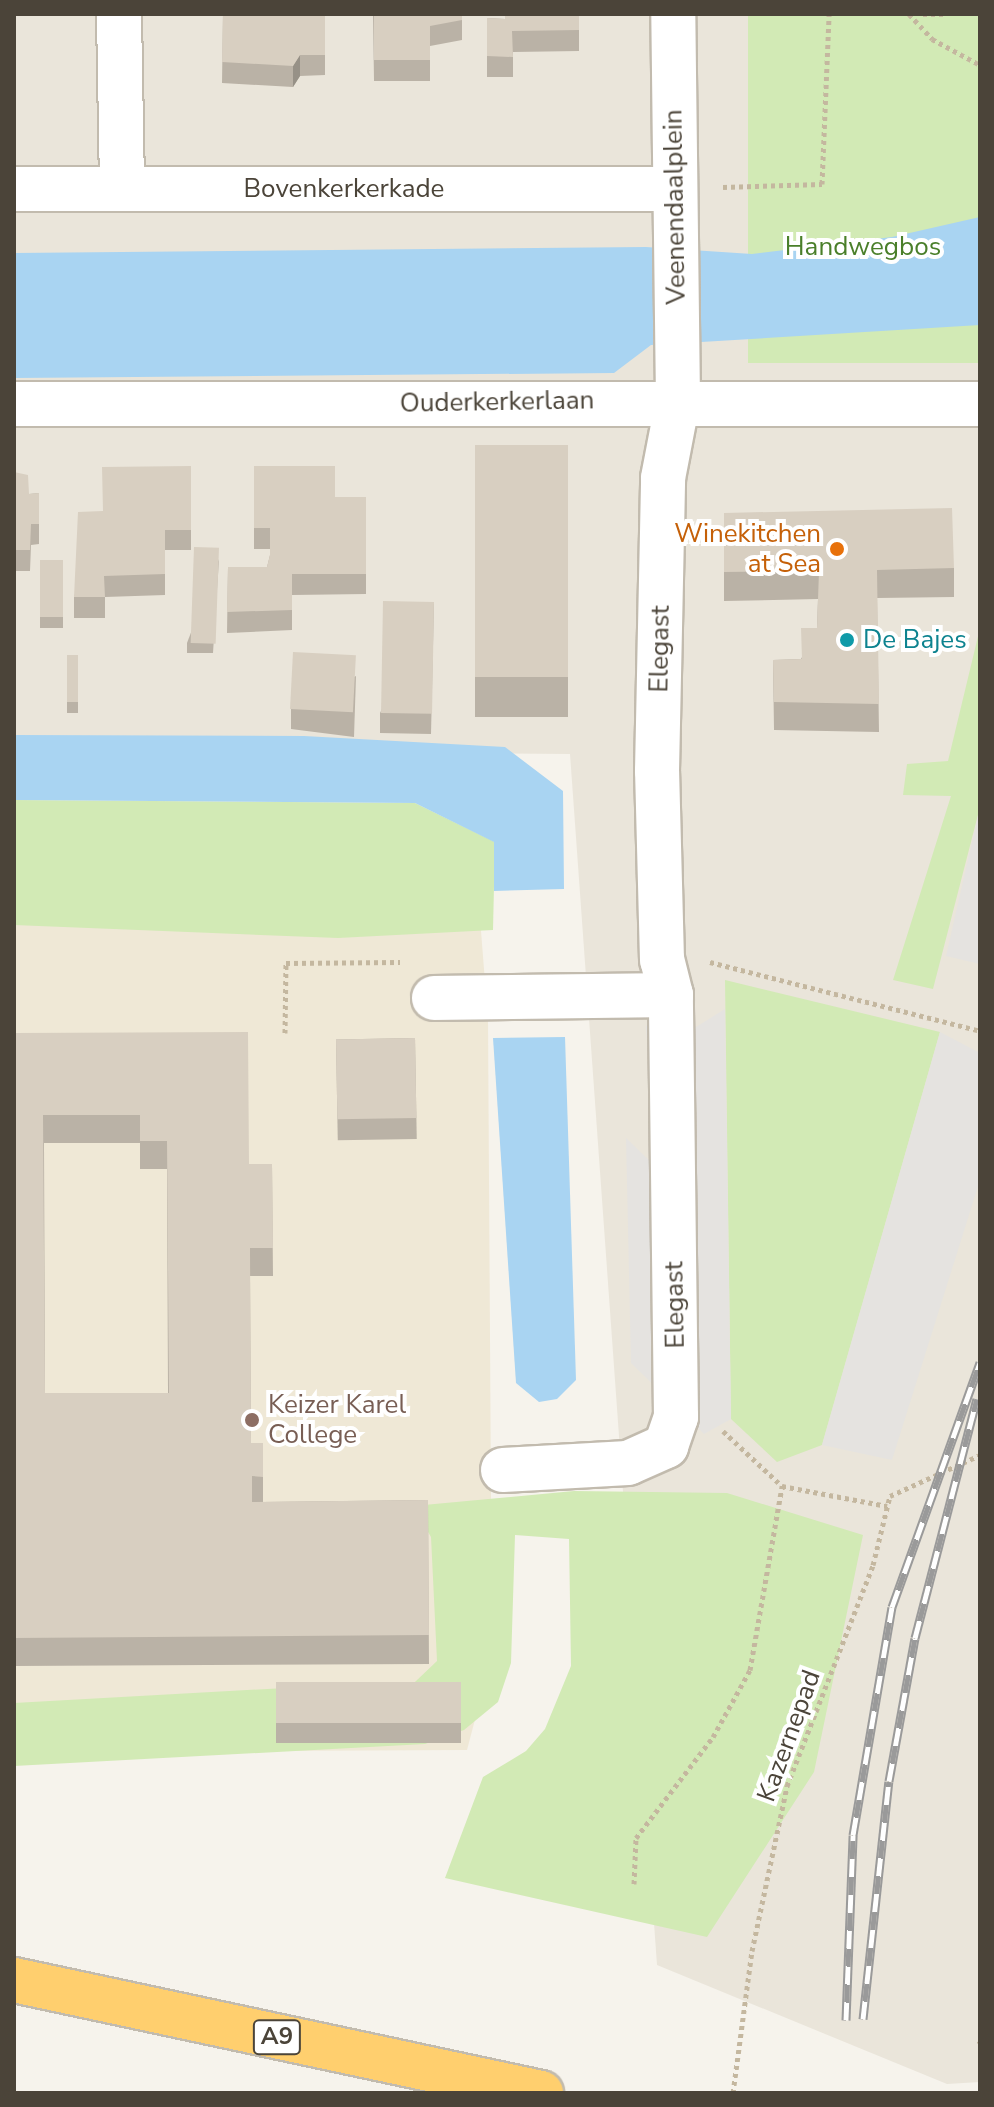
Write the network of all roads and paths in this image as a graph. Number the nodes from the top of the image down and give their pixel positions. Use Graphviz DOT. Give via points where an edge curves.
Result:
graph roads {
  1 [pos="119,14"];
  2 [pos="673,14"];
  3 [pos="829,14"];
  4 [pos="909,14"];
  5 [pos="923,14"];
  6 [pos="944,14"];
  7 [pos="980,65"];
  8 [pos="14,189"];
  9 [pos="122,189"];
  10 [pos="674,204"];
  11 [pos="678,400"];
  12 [pos="14,404"];
  13 [pos="980,404"];
  14 [pos="667,978"];
  15 [pos="434,998"];
  16 [pos="980,1031"];
  17 [pos="675,1429"];
  18 [pos="980,1455"];
  19 [pos="503,1470"];
  20 [pos="782,1486"];
  21 [pos="887,1506"];
  22 [pos="634,1884"];
  23 [pos="14,1980"];
  24 [pos="541,2093"];
  25 [pos="733,2093"];
  1 -- 9 [label="street"];
  2 -- 10 [label="street, Veenendaalplein"];
  3 -- 10 [label="path" via="822,184"];
  4 -- 7 [label="path" via="932,39"];
  5 -- 6 [label="path"];
  8 -- 9 [label="street, Bovenkerkerkade"];
  9 -- 10 [label="street, Bovenkerkerkade"];
  10 -- 11 [label="street, Veenendaalplein"];
  11 -- 12 [label="street, Ouderkerkerlaan"];
  11 -- 13 [label="street, Ouderkerkerlaan"];
  11 -- 14 [label="street, Elegast" via="663,478"];
  14 -- 15 [label="street"];
  14 -- 16 [label="path" via="730,962"];
  14 -- 17 [label="street, Elegast"];
  17 -- 19 [label="street" via="666,1446 628,1463"];
  17 -- 20 [label="path" via="720,1429"];
  18 -- 21 [label="path" via="890,1496"];
  20 -- 21 [label="path"];
  20 -- 22 [label="path" via="750,1670 713,1737 636,1838"];
  21 -- 25 [label="path, Kazernepad" via="873,1565 787,1786 752,1951"];
  23 -- 24 [label="highway, A9"];
}
